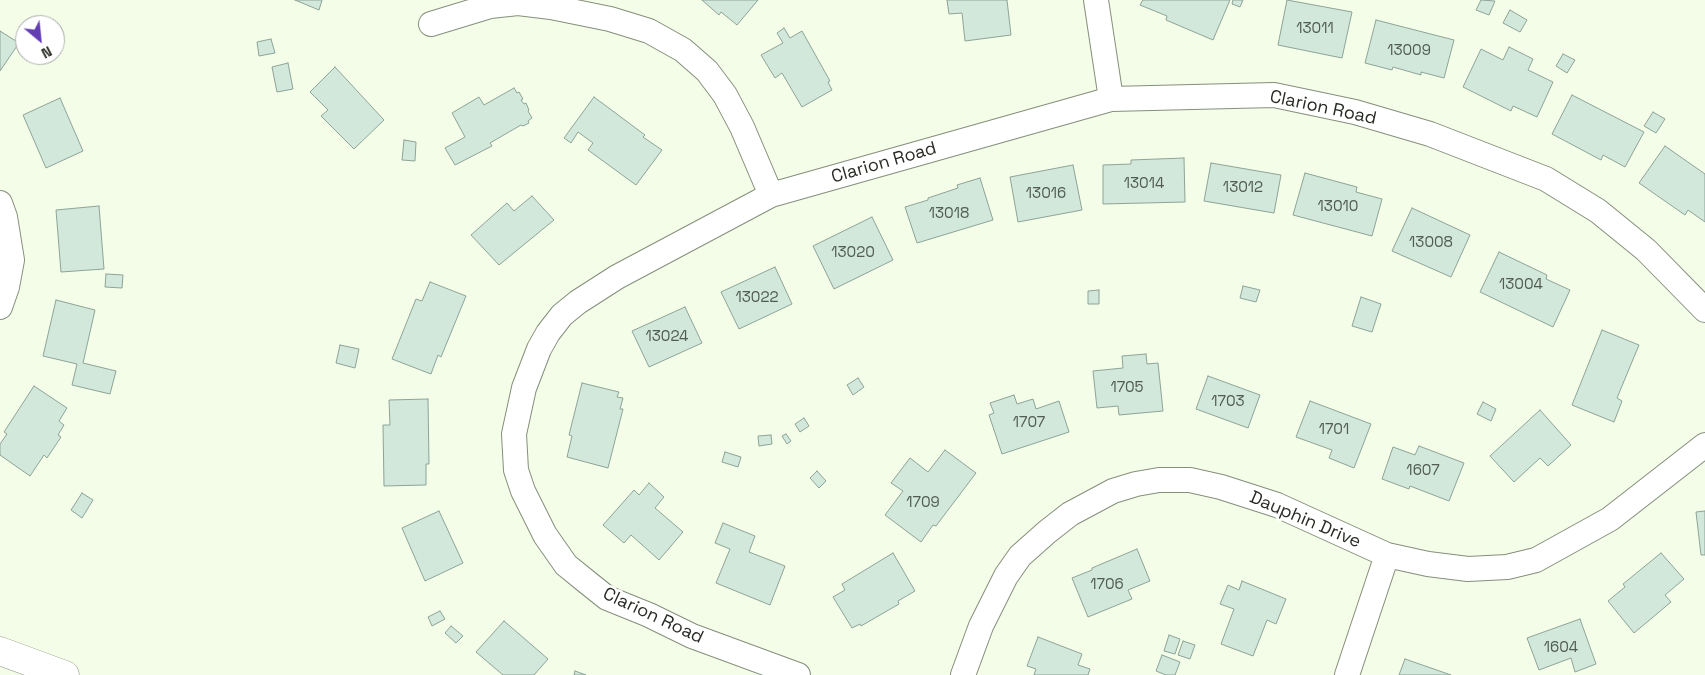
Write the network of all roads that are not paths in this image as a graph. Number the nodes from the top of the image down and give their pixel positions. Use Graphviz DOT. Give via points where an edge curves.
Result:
graph roads {
  1 [pos="1096,0"];
  2 [pos="431,24"];
  3 [pos="1111,99"];
  4 [pos="771,195"];
  5 [pos="0,203"];
  6 [pos="0,307"];
  7 [pos="1705,310"];
  8 [pos="1705,444"];
  9 [pos="1387,555"];
  10 [pos="0,651"];
  11 [pos="65,675"];
  12 [pos="798,675"];
  13 [pos="963,675"];
  14 [pos="1347,675"];
  1 -- 3 [label="street"];
  2 -- 4 [label="street" via="490,6 518,3 610,19 649,31 683,50 707,71 725,95"];
  3 -- 4 [label="street, Clarion Road"];
  3 -- 7 [label="street, Clarion Road" via="1274,95 1355,112 1430,134 1546,179 1598,211 1646,250"];
  4 -- 12 [label="street, Clarion Road" via="617,277 562,315 539,349 524,388 514,434 516,470 545,535 566,565 607,598 692,636"];
  5 -- 6 [label="street" via="12,260"];
  8 -- 9 [label="street, Dauphin Drive" via="1610,520 1536,560 1507,567 1468,569"];
  9 -- 13 [label="street, Dauphin Drive" via="1278,505 1221,487 1190,480 1136,484 1113,491 1070,514 1020,556 981,626"];
  9 -- 14 [label="street"];
  10 -- 11 [label="main road"];
}
